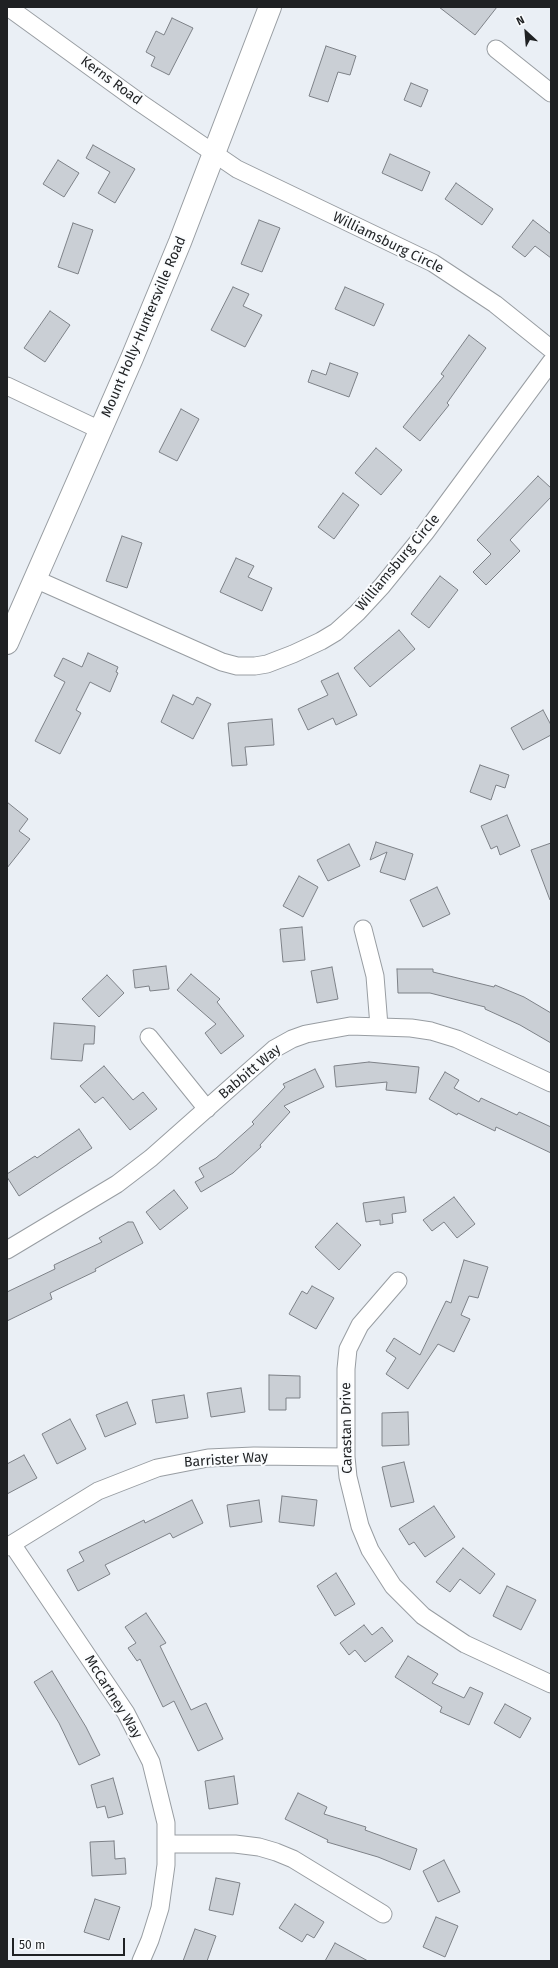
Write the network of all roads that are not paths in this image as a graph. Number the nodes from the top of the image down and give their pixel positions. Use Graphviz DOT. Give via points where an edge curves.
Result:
graph roads {
  1 [pos="8,7"];
  2 [pos="270,7"];
  3 [pos="496,49"];
  4 [pos="551,93"];
  5 [pos="214,154"];
  6 [pos="551,349"];
  7 [pos="551,362"];
  8 [pos="7,386"];
  9 [pos="100,430"];
  10 [pos="35,579"];
  11 [pos="7,643"];
  12 [pos="363,929"];
  13 [pos="379,1026"];
  14 [pos="149,1038"];
  15 [pos="551,1083"];
  16 [pos="207,1109"];
  17 [pos="7,1250"];
  18 [pos="398,1281"];
  19 [pos="346,1457"];
  20 [pos="9,1546"];
  21 [pos="551,1684"];
  22 [pos="167,1844"];
  23 [pos="383,1914"];
  24 [pos="141,1961"];
  1 -- 5 [label="street, Kerns Road"];
  2 -- 5 [label="main road, Mount Holly-Huntersville Road"];
  3 -- 4 [label="street"];
  5 -- 6 [label="street, Williamsburg Circle" via="237,169 438,266 495,304"];
  5 -- 9 [label="main road, Mount Holly-Huntersville Road"];
  7 -- 10 [label="street, Williamsburg Circle" via="425,533 382,586 336,632 293,654 255,666 237,666 222,662"];
  8 -- 9 [label="street"];
  9 -- 10 [label="main road, Mount Holly-Huntersville Road"];
  10 -- 11 [label="main road, Mount Holly-Huntersville Road"];
  12 -- 13 [label="street" via="375,976"];
  13 -- 15 [label="street, Babbitt Way" via="411,1028 457,1039"];
  13 -- 16 [label="street, Babbitt Way" via="350,1026 323,1030 292,1039 262,1059"];
  14 -- 16 [label="street"];
  16 -- 17 [label="street, Babbitt Way" via="117,1184"];
  18 -- 19 [label="street, Carastan Drive" via="360,1325 348,1349"];
  19 -- 20 [label="street, Barrister Way" via="208,1458 157,1468 98,1492"];
  19 -- 21 [label="street, Carastan Drive" via="360,1526 370,1550 393,1586 423,1616 452,1636"];
  20 -- 22 [label="street, McCartney Way" via="126,1713 144,1746 162,1803"];
  22 -- 23 [label="street" via="235,1844 276,1852 293,1859"];
  22 -- 24 [label="street, McCartney Way" via="160,1908"];
}
